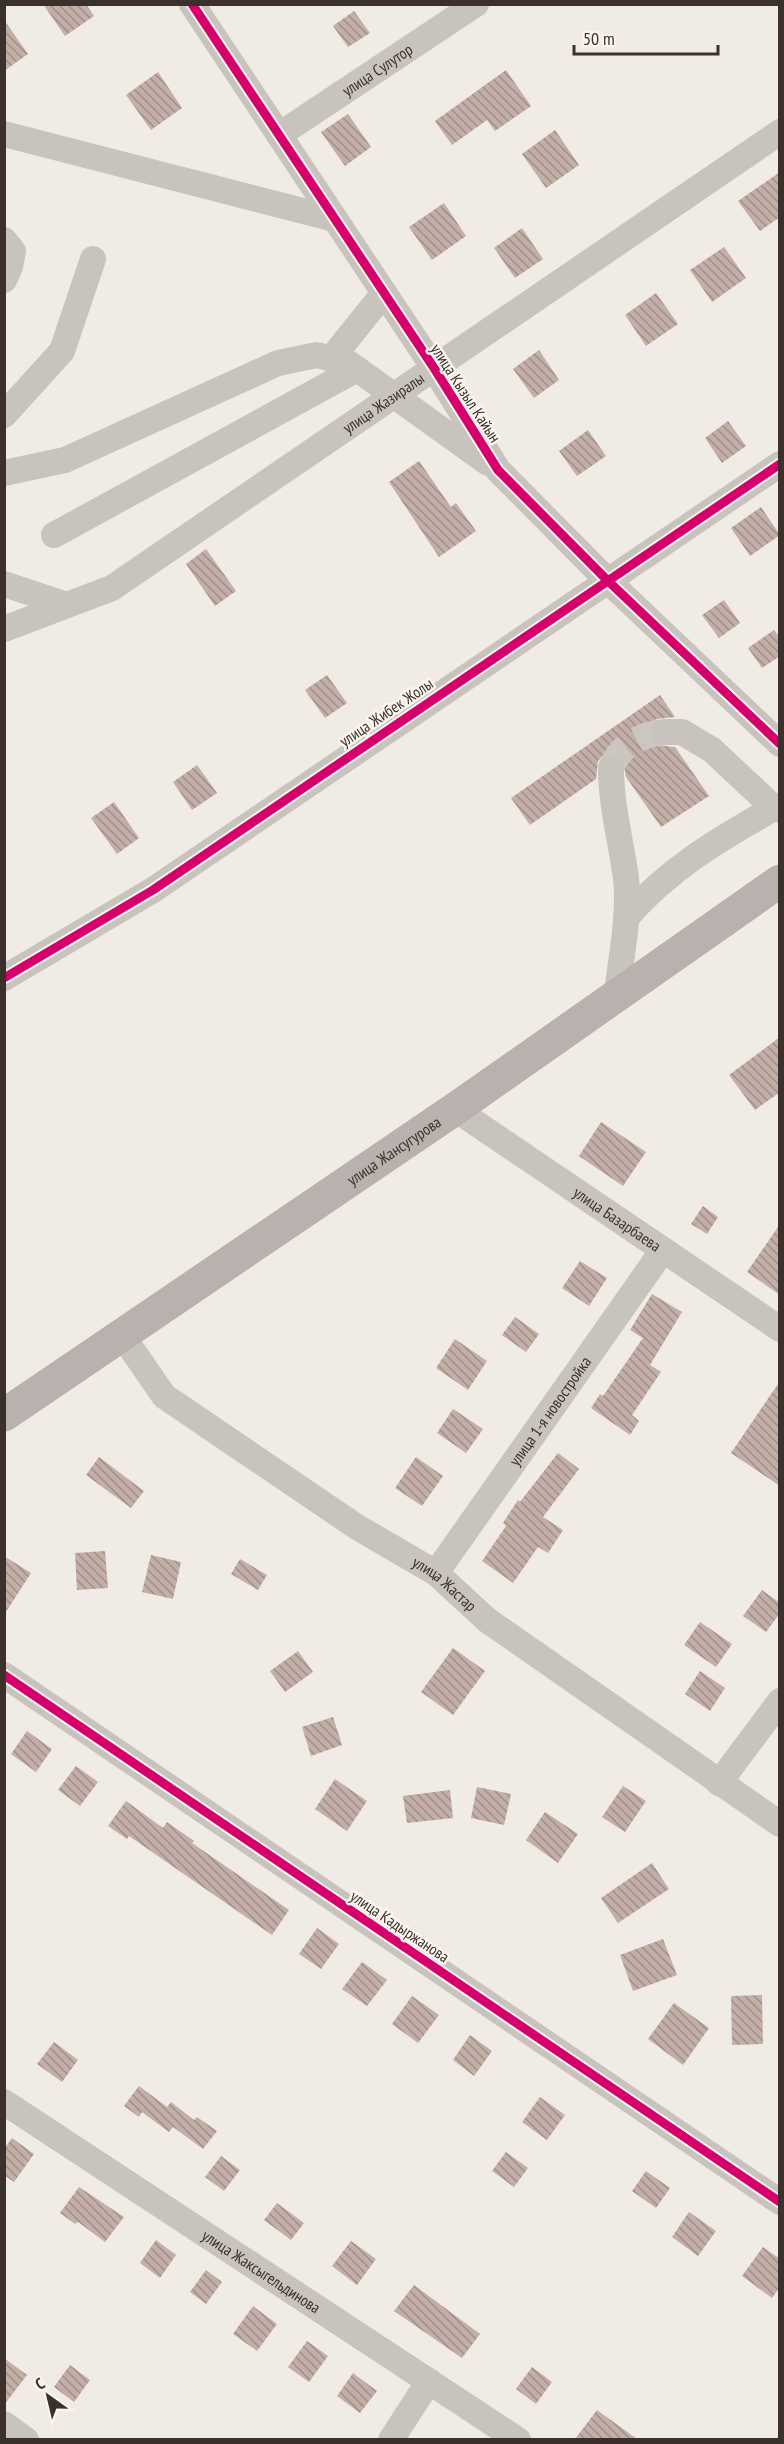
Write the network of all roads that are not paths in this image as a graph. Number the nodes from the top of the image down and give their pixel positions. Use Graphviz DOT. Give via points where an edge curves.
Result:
graph roads {
  1 [pos="192,4"];
  2 [pos="476,4"];
  3 [pos="780,132"];
  4 [pos="4,134"];
  5 [pos="279,135"];
  6 [pos="334,219"];
  7 [pos="4,240"];
  8 [pos="93,259"];
  9 [pos="4,280"];
  10 [pos="384,293"];
  11 [pos="331,359"];
  12 [pos="434,368"];
  13 [pos="357,369"];
  14 [pos="393,396"];
  15 [pos="4,415"];
  16 [pos="780,464"];
  17 [pos="498,470"];
  18 [pos="4,473"];
  19 [pos="54,535"];
  20 [pos="607,579"];
  21 [pos="4,584"];
  22 [pos="64,604"];
  23 [pos="4,629"];
  24 [pos="664,732"];
  25 [pos="780,744"];
  26 [pos="611,768"];
  27 [pos="777,809"];
  28 [pos="780,881"];
  29 [pos="626,918"];
  30 [pos="4,978"];
  31 [pos="616,993"];
  32 [pos="455,1109"];
  33 [pos="663,1250"];
  34 [pos="780,1329"];
  35 [pos="122,1335"];
  36 [pos="4,1415"];
  37 [pos="436,1573"];
  38 [pos="4,1676"];
  39 [pos="780,1701"];
  40 [pos="719,1783"];
  41 [pos="780,1824"];
  42 [pos="4,2102"];
  43 [pos="780,2202"];
  44 [pos="429,2381"];
  45 [pos="4,2424"];
  46 [pos="26,2439"];
  47 [pos="391,2439"];
  48 [pos="518,2439"];
  1 -- 5 [label="street, улица Кызыл Кайын"];
  2 -- 5 [label="street, улица Сулутор"];
  3 -- 12 [label="street, улица Жазиралы"];
  4 -- 6 [label="street"];
  5 -- 6 [label="street, улица Кызыл Кайын"];
  6 -- 10 [label="street, улица Кызыл Кайын"];
  7 -- 9 [label="street" via="13,251"];
  8 -- 15 [label="street" via="62,351"];
  10 -- 11 [label="street"];
  10 -- 12 [label="street, улица Кызыл Кайын"];
  11 -- 13 [label="street"];
  11 -- 18 [label="street" via="317,355 278,363 65,460"];
  12 -- 14 [label="street, улица Жазиралы"];
  12 -- 17 [label="street, улица Кызыл Кайын"];
  13 -- 14 [label="street"];
  13 -- 19 [label="street"];
  14 -- 17 [label="street"];
  14 -- 22 [label="street, улица Жазиралы" via="112,588"];
  16 -- 20 [label="street, улица Жибек Жолы"];
  17 -- 20 [label="street, улица Кызыл Кайын"];
  20 -- 25 [label="street, улица Кызыл Кайын"];
  20 -- 30 [label="street, улица Жибек Жолы" via="153,890"];
  21 -- 22 [label="street"];
  22 -- 23 [label="street, улица Жазиралы"];
  24 -- 27 [label="street" via="682,732 712,750"];
  26 -- 29 [label="street" via="611,797 626,880"];
  27 -- 29 [label="street" via="688,860 649,892"];
  28 -- 31 [label="main road, улица Жансугурова"];
  29 -- 31 [label="street"];
  31 -- 32 [label="main road, улица Жансугурова"];
  32 -- 33 [label="street, улица Базарбаева"];
  32 -- 35 [label="main road, улица Жансугурова"];
  33 -- 34 [label="street, улица Базарбаева"];
  33 -- 37 [label="street, улица 1-я новостройка"];
  35 -- 36 [label="main road, улица Жансугурова"];
  35 -- 37 [label="street, улица Жастар" via="164,1396 357,1527"];
  37 -- 40 [label="street, улица Жастар" via="487,1620"];
  38 -- 43 [label="street, улица Кадыржанова"];
  39 -- 40 [label="street"];
  40 -- 41 [label="street, улица Жастар"];
  42 -- 44 [label="street, улица Жаксыгельдинова"];
  44 -- 47 [label="street"];
  44 -- 48 [label="street, улица Жаксыгельдинова"];
  45 -- 46 [label="street"];
}
